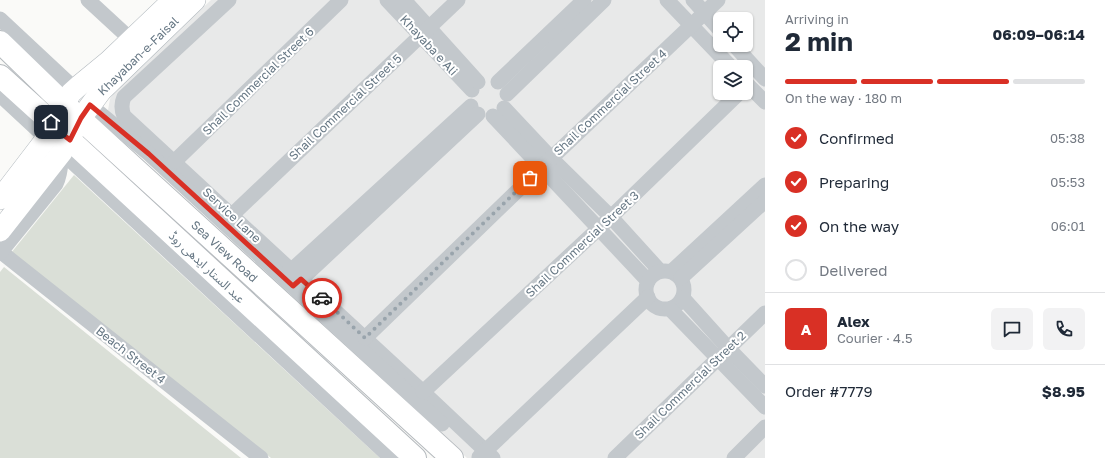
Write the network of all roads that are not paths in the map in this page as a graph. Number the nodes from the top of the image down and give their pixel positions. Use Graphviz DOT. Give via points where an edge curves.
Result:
graph roads {
  1 [pos="88,0"];
  2 [pos="173,0"];
  3 [pos="194,0"];
  4 [pos="229,0"];
  5 [pos="341,0"];
  6 [pos="387,0"];
  7 [pos="404,0"];
  8 [pos="458,0"];
  9 [pos="584,0"];
  10 [pos="604,0"];
  11 [pos="667,0"];
  12 [pos="693,0"];
  13 [pos="718,0"];
  14 [pos="705,12"];
  15 [pos="0,19"];
  16 [pos="713,22"];
  17 [pos="692,25"];
  18 [pos="425,32"];
  19 [pos="0,42"];
  20 [pos="137,45"];
  21 [pos="741,52"];
  22 [pos="724,60"];
  23 [pos="763,74"];
  24 [pos="0,76"];
  25 [pos="753,81"];
  26 [pos="475,86"];
  27 [pos="753,93"];
  28 [pos="0,95"];
  29 [pos="70,96"];
  30 [pos="732,100"];
  31 [pos="765,102"];
  32 [pos="492,103"];
  33 [pos="86,111"];
  34 [pos="49,132"];
  35 [pos="66,146"];
  36 [pos="175,162"];
  37 [pos="546,163"];
  38 [pos="0,183"];
  39 [pos="765,185"];
  40 [pos="0,198"];
  41 [pos="765,201"];
  42 [pos="232,215"];
  43 [pos="611,217"];
  44 [pos="599,229"];
  45 [pos="0,231"];
  46 [pos="0,253"];
  47 [pos="671,274"];
  48 [pos="292,278"];
  49 [pos="648,281"];
  50 [pos="683,298"];
  51 [pos="650,301"];
  52 [pos="670,308"];
  53 [pos="765,313"];
  54 [pos="365,338"];
  55 [pos="723,353"];
  56 [pos="765,386"];
  57 [pos="423,392"];
  58 [pos="765,407"];
  59 [pos="765,428"];
  60 [pos="487,457"];
  61 [pos="261,458"];
  62 [pos="391,458"];
  63 [pos="415,458"];
  64 [pos="452,458"];
  65 [pos="615,458"];
  66 [pos="734,458"];
  1 -- 20 [label="street"];
  2 -- 20 [label="main road, Khayaban-e-Faisal"];
  3 -- 20 [label="main road, Khayaban-e-Faisal"];
  4 -- 36 [label="street, Service Lane" via="124,97 121,103 124,116"];
  5 -- 36 [label="street, Shail Commercial Street 6"];
  6 -- 18 [label="street, Khayaba e Ali"];
  7 -- 18 [label="street, Khayaba e Ali"];
  8 -- 18 [label="street, Shail Commercial Street 5"];
  9 -- 32 [label="street"];
  10 -- 32 [label="street"];
  11 -- 17 [label="street"];
  12 -- 14 [label="street"];
  13 -- 14 [label="street, Shail Commercial Street 4"];
  14 -- 16 [label="street"];
  14 -- 17 [label="street, Shail Commercial Street 4"];
  15 -- 29 [label="street"];
  17 -- 22 [label="street"];
  17 -- 37 [label="street, Shail Commercial Street 4"];
  18 -- 26 [label="street, Khayaba e Ali"];
  18 -- 42 [label="street, Shail Commercial Street 5"];
  19 -- 29 [label="main road, Sea View Road"];
  20 -- 29 [label="main road, Khayaban-e-Faisal" via="101,68"];
  20 -- 33 [label="main road, Khayaban-e-Faisal"];
  21 -- 23 [label="street"];
  23 -- 25 [label="street, Shail Commercial Street 3"];
  24 -- 34 [label="main road, عبد الستار ایدھی روڈ" via="51,122"];
  26 -- 32 [label="street" via="470,101"];
  26 -- 32 [label="street" via="485,80 492,80"];
  27 -- 31 [label="street"];
  28 -- 34 [label="street"];
  29 -- 33 [label="main road, Sea View Road"];
  29 -- 34 [label="main road, Khayaban-e-Faisal"];
  30 -- 43 [label="street, Shail Commercial Street 3"];
  32 -- 37 [label="street"];
  32 -- 48 [label="street"];
  33 -- 35 [label="main road, Khayaban-e-Faisal"];
  33 -- 48 [label="street" via="149,154"];
  33 -- 64 [label="main road, Sea View Road"];
  34 -- 35 [label="main road, عبد الستار ایدھی روڈ"];
  34 -- 38 [label="street" via="24,153"];
  34 -- 40 [label="main road, Khayaban-e-Faisal"];
  35 -- 45 [label="main road, Khayaban-e-Faisal"];
  35 -- 46 [label="street" via="56,184"];
  35 -- 62 [label="street"];
  35 -- 63 [label="main road, عبد الستار ایدھی روڈ"];
  36 -- 42 [label="street, Service Lane"];
  37 -- 43 [label="street"];
  37 -- 44 [label="street"];
  37 -- 54 [label="street, Shail Commercial Street 4"];
  39 -- 47 [label="street"];
  41 -- 47 [label="street"];
  42 -- 48 [label="street, Service Lane"];
  43 -- 44 [label="street, Shail Commercial Street 3"];
  43 -- 47 [label="street"];
  44 -- 49 [label="street"];
  44 -- 57 [label="street, Shail Commercial Street 3"];
  46 -- 61 [label="street, Beach Street 4"];
  47 -- 49 [label="street" via="653,275"];
  47 -- 50 [label="street" via="684,284"];
  48 -- 54 [label="street, Service Lane"];
  48 -- 60 [label="street"];
  49 -- 51 [label="street" via="646,289"];
  50 -- 52 [label="street" via="678,305"];
  50 -- 55 [label="street"];
  51 -- 52 [label="street" via="661,308"];
  51 -- 60 [label="street"];
  52 -- 55 [label="street"];
  53 -- 55 [label="street, Shail Commercial Street 2"];
  54 -- 57 [label="street, Service Lane"];
  55 -- 56 [label="street"];
  55 -- 58 [label="street"];
  55 -- 65 [label="street, Shail Commercial Street 2"];
  57 -- 60 [label="street, Service Lane"];
  59 -- 66 [label="street"];
}
